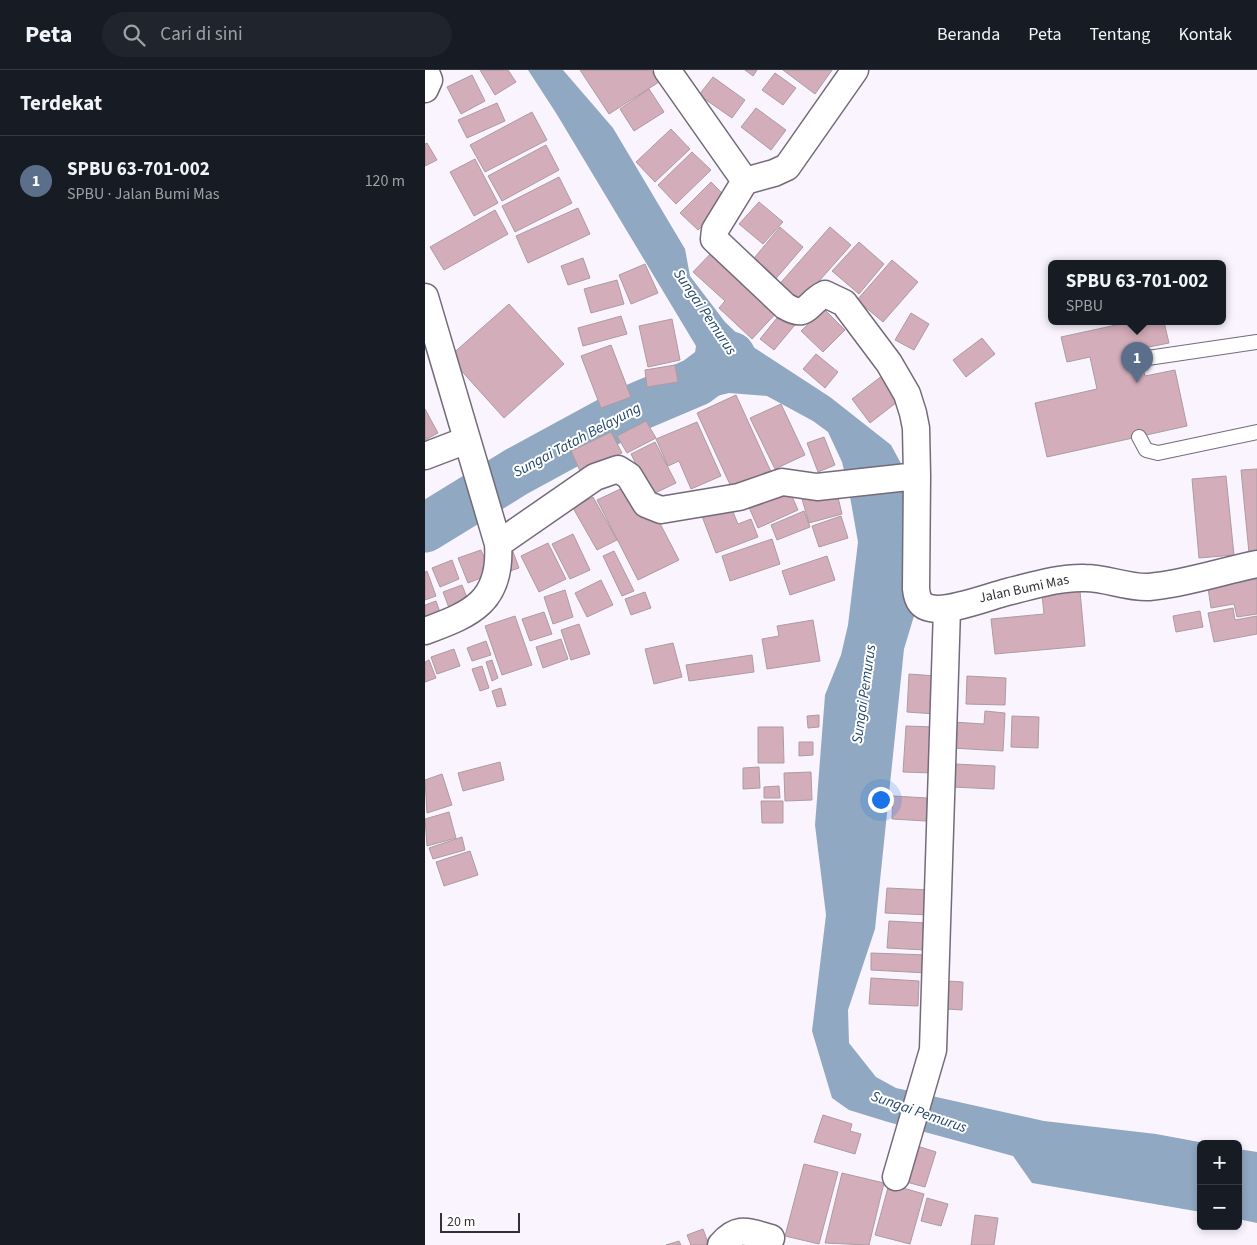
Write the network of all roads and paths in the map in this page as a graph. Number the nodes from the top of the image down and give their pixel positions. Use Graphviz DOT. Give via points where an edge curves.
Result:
graph roads {
  1 [pos="425,70"];
  2 [pos="667,70"];
  3 [pos="855,70"];
  4 [pos="425,89"];
  5 [pos="745,181"];
  6 [pos="425,296"];
  7 [pos="430,334"];
  8 [pos="1257,342"];
  9 [pos="1141,359"];
  10 [pos="1257,432"];
  11 [pos="1139,437"];
  12 [pos="467,440"];
  13 [pos="425,456"];
  14 [pos="913,477"];
  15 [pos="496,539"];
  16 [pos="1257,564"];
  17 [pos="947,609"];
  18 [pos="425,631"];
  19 [pos="896,1177"];
  20 [pos="771,1238"];
  21 [pos="721,1245"];
  1 -- 4 [label="street" via="429,80"];
  2 -- 5 [label="street"];
  3 -- 5 [label="street" via="787,167"];
  5 -- 14 [label="street" via="715,230 714,240 796,313 801,313 825,294 844,303 889,363 907,394 916,428"];
  6 -- 7 [label="street"];
  7 -- 12 [label="street"];
  8 -- 9 [label="lane"];
  10 -- 11 [label="lane" via="1158,452 1146,450"];
  12 -- 13 [label="street"];
  12 -- 15 [label="street"];
  14 -- 15 [label="street" via="817,487 783,482 739,497 661,510 646,504 629,476 618,469 611,470"];
  14 -- 17 [label="street, Jalan Bumi Mas" via="917,598 921,605 931,609"];
  15 -- 18 [label="street" via="499,562 488,594 463,617"];
  16 -- 17 [label="street, Jalan Bumi Mas" via="1148,587 1086,578 1054,581"];
  17 -- 19 [label="street" via="933,1050"];
  20 -- 21 [label="street" via="745,1231 735,1232"];
}
